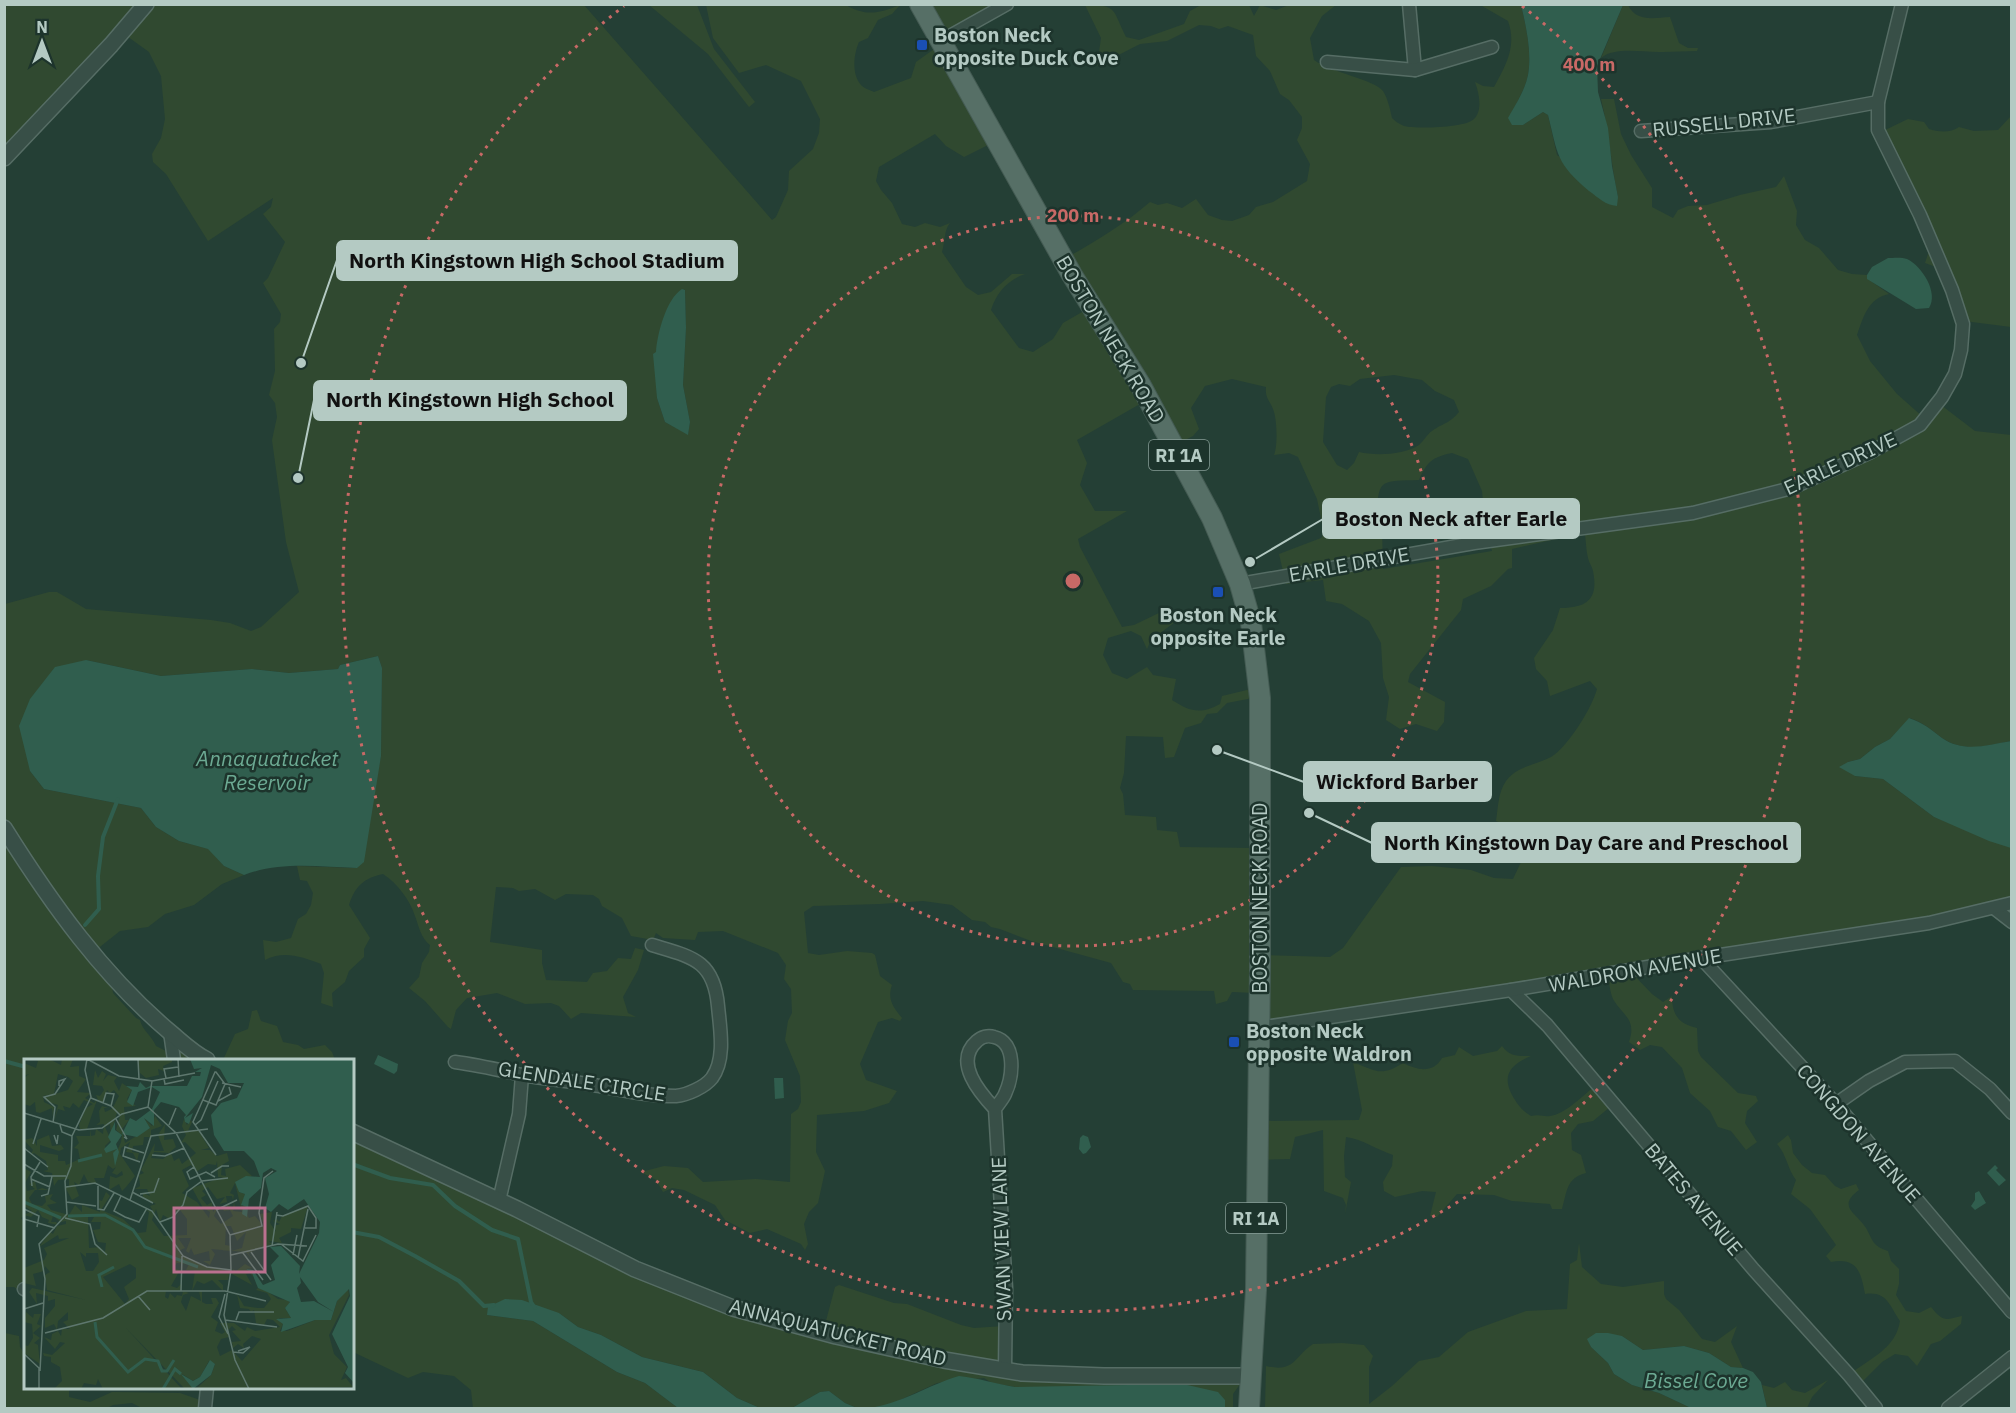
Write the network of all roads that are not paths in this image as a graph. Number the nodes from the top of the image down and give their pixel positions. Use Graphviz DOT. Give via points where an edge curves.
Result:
graph roads {
  1 [pos="146,4"];
  2 [pos="920,4"];
  3 [pos="1008,4"];
  4 [pos="1409,4"];
  5 [pos="1902,4"];
  6 [pos="941,41"];
  7 [pos="1491,47"];
  8 [pos="1327,62"];
  9 [pos="1415,70"];
  10 [pos="1878,102"];
  11 [pos="1641,131"];
  12 [pos="4,158"];
  13 [pos="1240,584"];
  14 [pos="4,828"];
  15 [pos="2012,903"];
  16 [pos="1994,908"];
  17 [pos="2012,922"];
  18 [pos="652,945"];
  19 [pos="1701,958"];
  20 [pos="1511,990"];
  21 [pos="1258,1028"];
  22 [pos="170,1032"];
  23 [pos="174,1059"];
  24 [pos="205,1059"];
  25 [pos="455,1062"];
  26 [pos="522,1075"];
  27 [pos="1836,1104"];
  28 [pos="995,1109"];
  29 [pos="2012,1113"];
  30 [pos="354,1133"];
  31 [pos="499,1201"];
  32 [pos="2012,1312"];
  33 [pos="2012,1357"];
  34 [pos="1005,1369"];
  35 [pos="1252,1376"];
  36 [pos="207,1389"];
  37 [pos="205,1408"];
  38 [pos="1249,1408"];
  39 [pos="1876,1408"];
  40 [pos="1948,1408"];
  1 -- 12 [label="street"];
  2 -- 6 [label="main road, BOSTON NECK ROAD / RI 1A"];
  3 -- 6 [label="street"];
  4 -- 9 [label="street"];
  5 -- 10 [label="street, EARLE DRIVE"];
  6 -- 13 [label="main road, BOSTON NECK ROAD / RI 1A" via="1072,275 1140,384 1212,518"];
  7 -- 9 [label="street"];
  8 -- 9 [label="street"];
  10 -- 11 [label="street, RUSSELL DRIVE" via="1771,122"];
  10 -- 13 [label="street, EARLE DRIVE" via="1878,130 1925,226 1963,324 1955,374 1920,424 1869,453 1792,488 1693,513 1474,543"];
  13 -- 21 [label="main road, BOSTON NECK ROAD / RI 1A" via="1251,623 1260,698"];
  14 -- 22 [label="street" via="91,951"];
  15 -- 16 [label="street, WALDRON AVENUE"];
  16 -- 17 [label="street"];
  16 -- 19 [label="street, WALDRON AVENUE" via="1929,923"];
  18 -- 26 [label="street, GLENDALE CIRCLE" via="706,967 713,978 721,1039 712,1078 678,1096"];
  19 -- 20 [label="street, WALDRON AVENUE"];
  19 -- 27 [label="street, CONGDON AVENUE"];
  20 -- 21 [label="street, WALDRON AVENUE"];
  20 -- 39 [label="street, BATES AVENUE" via="1547,1025"];
  21 -- 35 [label="main road, BOSTON NECK ROAD / RI 1A"];
  22 -- 23 [label="street"];
  22 -- 24 [label="street"];
  25 -- 26 [label="street, GLENDALE CIRCLE"];
  26 -- 31 [label="street" via="519,1114"];
  27 -- 29 [label="street" via="1905,1062 1955,1061"];
  27 -- 32 [label="street, CONGDON AVENUE"];
  28 -- 28 [label="street, SWAN VIEW LANE" via="979,1093 969,1073 968,1061 974,1043 981,1037 1002,1040 1011,1056 1006,1092"];
  28 -- 34 [label="street, SWAN VIEW LANE" via="1006,1288"];
  30 -- 31 [label="street, ANNAQUATUCKET ROAD"];
  31 -- 34 [label="street, ANNAQUATUCKET ROAD" via="635,1269 733,1308 836,1336"];
  33 -- 40 [label="street"];
  34 -- 35 [label="street, ANNAQUATUCKET ROAD" via="1104,1376"];
  35 -- 38 [label="main road, BOSTON NECK ROAD / RI 1A"];
  36 -- 37 [label="street"];
}
